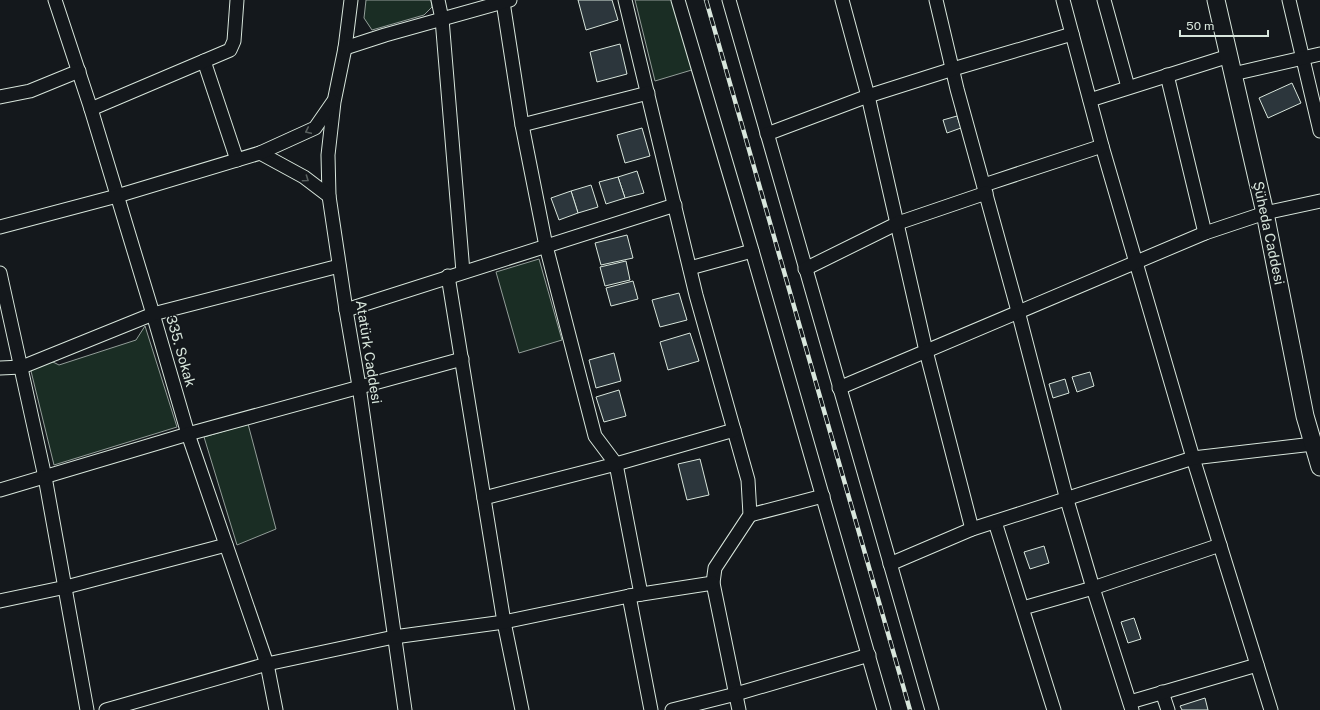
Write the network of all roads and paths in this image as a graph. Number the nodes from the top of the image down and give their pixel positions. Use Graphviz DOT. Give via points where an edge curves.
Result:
graph roads {
  1 [pos="237,0"];
  2 [pos="351,0"];
  3 [pos="438,0"];
  4 [pos="625,0"];
  5 [pos="678,0"];
  6 [pos="729,0"];
  7 [pos="842,0"];
  8 [pos="936,0"];
  9 [pos="1063,0"];
  10 [pos="1104,0"];
  11 [pos="1216,0"];
  12 [pos="1289,0"];
  13 [pos="507,1"];
  14 [pos="60,2"];
  15 [pos="442,19"];
  16 [pos="1072,34"];
  17 [pos="345,48"];
  18 [pos="1320,54"];
  19 [pos="1229,56"];
  20 [pos="1304,58"];
  21 [pos="204,61"];
  22 [pos="952,69"];
  23 [pos="79,71"];
  24 [pos="1233,74"];
  25 [pos="1167,75"];
  26 [pos="1128,87"];
  27 [pos="648,93"];
  28 [pos="868,96"];
  29 [pos="0,97"];
  30 [pos="1090,100"];
  31 [pos="334,102"];
  32 [pos="91,109"];
  33 [pos="522,126"];
  34 [pos="1320,131"];
  35 [pos="767,134"];
  36 [pos="1102,146"];
  37 [pos="260,153"];
  38 [pos="238,160"];
  39 [pos="985,189"];
  40 [pos="117,196"];
  41 [pos="329,196"];
  42 [pos="1320,201"];
  43 [pos="675,205"];
  44 [pos="1265,213"];
  45 [pos="898,223"];
  46 [pos="0,227"];
  47 [pos="1205,233"];
  48 [pos="546,246"];
  49 [pos="752,251"];
  50 [pos="1136,263"];
  51 [pos="339,266"];
  52 [pos="690,268"];
  53 [pos="805,269"];
  54 [pos="463,272"];
  55 [pos="0,273"];
  56 [pos="448,276"];
  57 [pos="346,310"];
  58 [pos="1018,311"];
  59 [pos="153,314"];
  60 [pos="926,351"];
  61 [pos="462,358"];
  62 [pos="22,367"];
  63 [pos="0,368"];
  64 [pos="359,386"];
  65 [pos="839,388"];
  66 [pos="734,430"];
  67 [pos="188,434"];
  68 [pos="1313,444"];
  69 [pos="1193,458"];
  70 [pos="616,464"];
  71 [pos="1320,466"];
  72 [pos="45,477"];
  73 [pos="0,490"];
  74 [pos="823,496"];
  75 [pos="484,498"];
  76 [pos="1067,500"];
  77 [pos="750,515"];
  78 [pos="995,522"];
  79 [pos="972,529"];
  80 [pos="226,545"];
  81 [pos="1220,545"];
  82 [pos="890,564"];
  83 [pos="713,583"];
  84 [pos="66,587"];
  85 [pos="1092,588"];
  86 [pos="635,595"];
  87 [pos="0,601"];
  88 [pos="1023,608"];
  89 [pos="504,622"];
  90 [pos="394,637"];
  91 [pos="869,655"];
  92 [pos="267,664"];
  93 [pos="1257,665"];
  94 [pos="1162,692"];
  95 [pos="736,694"];
  96 [pos="1131,706"];
  97 [pos="87,710"];
  98 [pos="106,710"];
  99 [pos="276,710"];
  100 [pos="405,710"];
  101 [pos="522,710"];
  102 [pos="651,710"];
  103 [pos="672,710"];
  104 [pos="739,710"];
  105 [pos="884,710"];
  106 [pos="932,710"];
  107 [pos="1054,710"];
  108 [pos="1168,710"];
  109 [pos="1271,710"];
  1 -- 21 [label="street" via="234,41 230,50"];
  2 -- 17 [label="street, Atatürk Caddesi"];
  3 -- 15 [label="street"];
  4 -- 27 [label="street"];
  5 -- 49 [label="street"];
  6 -- 35 [label="street"];
  7 -- 28 [label="street"];
  8 -- 22 [label="street"];
  9 -- 16 [label="street"];
  10 -- 26 [label="street"];
  11 -- 19 [label="main road, Şüheda Caddesi"];
  12 -- 20 [label="street"];
  13 -- 15 [label="street"];
  13 -- 33 [label="street"];
  14 -- 23 [label="street, 335. Sokak"];
  15 -- 17 [label="street"];
  15 -- 54 [label="street"];
  16 -- 22 [label="street"];
  16 -- 30 [label="street"];
  17 -- 31 [label="street, Atatürk Caddesi"];
  18 -- 20 [label="street"];
  19 -- 24 [label="main road, Şüheda Caddesi"];
  19 -- 25 [label="street"];
  20 -- 24 [label="street"];
  20 -- 34 [label="street"];
  21 -- 32 [label="street"];
  21 -- 38 [label="street"];
  22 -- 28 [label="street"];
  22 -- 39 [label="street"];
  23 -- 29 [label="street" via="30,91"];
  23 -- 32 [label="street, 335. Sokak"];
  24 -- 44 [label="main road, Şüheda Caddesi"];
  25 -- 26 [label="street"];
  25 -- 47 [label="street"];
  26 -- 30 [label="street"];
  27 -- 33 [label="street"];
  27 -- 43 [label="street"];
  28 -- 35 [label="street"];
  28 -- 45 [label="street"];
  30 -- 36 [label="street"];
  31 -- 37 [label="street, one-way" via="315,128"];
  31 -- 41 [label="street, Atatürk Caddesi" via="328,155"];
  32 -- 40 [label="street, 335. Sokak"];
  33 -- 48 [label="street"];
  35 -- 53 [label="street"];
  36 -- 39 [label="street"];
  36 -- 50 [label="street"];
  37 -- 38 [label="street"];
  37 -- 41 [label="street, one-way" via="304,177"];
  38 -- 40 [label="street"];
  39 -- 45 [label="street"];
  39 -- 58 [label="street"];
  40 -- 46 [label="street"];
  40 -- 59 [label="street, 335. Sokak"];
  41 -- 51 [label="street, Atatürk Caddesi"];
  42 -- 44 [label="street"];
  43 -- 48 [label="street"];
  43 -- 52 [label="street"];
  44 -- 47 [label="street"];
  44 -- 68 [label="main road, Şüheda Caddesi" via="1305,416"];
  45 -- 53 [label="street"];
  45 -- 60 [label="street"];
  47 -- 50 [label="street"];
  48 -- 54 [label="street"];
  48 -- 70 [label="street" via="595,436"];
  49 -- 52 [label="street"];
  49 -- 74 [label="street"];
  50 -- 58 [label="street"];
  50 -- 69 [label="street"];
  51 -- 57 [label="street, Atatürk Caddesi"];
  51 -- 59 [label="street"];
  52 -- 66 [label="street"];
  53 -- 65 [label="street"];
  54 -- 56 [label="street"];
  55 -- 62 [label="street"];
  56 -- 57 [label="street"];
  56 -- 61 [label="street"];
  57 -- 64 [label="street, Atatürk Caddesi"];
  58 -- 60 [label="street"];
  58 -- 76 [label="street"];
  59 -- 62 [label="street"];
  59 -- 67 [label="street, 335. Sokak"];
  60 -- 65 [label="street"];
  60 -- 79 [label="street"];
  61 -- 64 [label="street"];
  61 -- 75 [label="street"];
  62 -- 63 [label="street"];
  62 -- 72 [label="street"];
  64 -- 67 [label="street"];
  64 -- 90 [label="street, Atatürk Caddesi"];
  65 -- 82 [label="street"];
  66 -- 70 [label="street"];
  66 -- 77 [label="street" via="748,480"];
  67 -- 72 [label="street"];
  67 -- 80 [label="street, 335. Sokak"];
  68 -- 69 [label="street"];
  68 -- 71 [label="main road, Şüheda Caddesi"];
  69 -- 76 [label="street"];
  69 -- 81 [label="street"];
  70 -- 75 [label="street"];
  70 -- 86 [label="street"];
  72 -- 73 [label="street"];
  72 -- 84 [label="street"];
  74 -- 77 [label="street"];
  74 -- 91 [label="street"];
  75 -- 89 [label="street"];
  76 -- 78 [label="street"];
  76 -- 85 [label="street"];
  77 -- 83 [label="street" via="715,568"];
  78 -- 79 [label="street"];
  78 -- 88 [label="street"];
  79 -- 82 [label="street"];
  80 -- 84 [label="street"];
  80 -- 92 [label="street, 335. Sokak"];
  81 -- 85 [label="street"];
  81 -- 93 [label="street"];
  82 -- 106 [label="street"];
  83 -- 86 [label="street"];
  83 -- 95 [label="street"];
  84 -- 87 [label="street"];
  84 -- 97 [label="street"];
  85 -- 88 [label="street"];
  85 -- 96 [label="street"];
  86 -- 89 [label="street"];
  86 -- 102 [label="street"];
  88 -- 107 [label="street"];
  89 -- 90 [label="street"];
  89 -- 101 [label="street"];
  90 -- 92 [label="street"];
  90 -- 100 [label="street, Atatürk Caddesi"];
  91 -- 95 [label="street"];
  91 -- 105 [label="street"];
  92 -- 98 [label="street"];
  92 -- 99 [label="street, 335. Sokak"];
  93 -- 94 [label="street"];
  93 -- 109 [label="street"];
  94 -- 96 [label="street"];
  94 -- 108 [label="street"];
  95 -- 103 [label="street"];
  95 -- 104 [label="street"];
}
